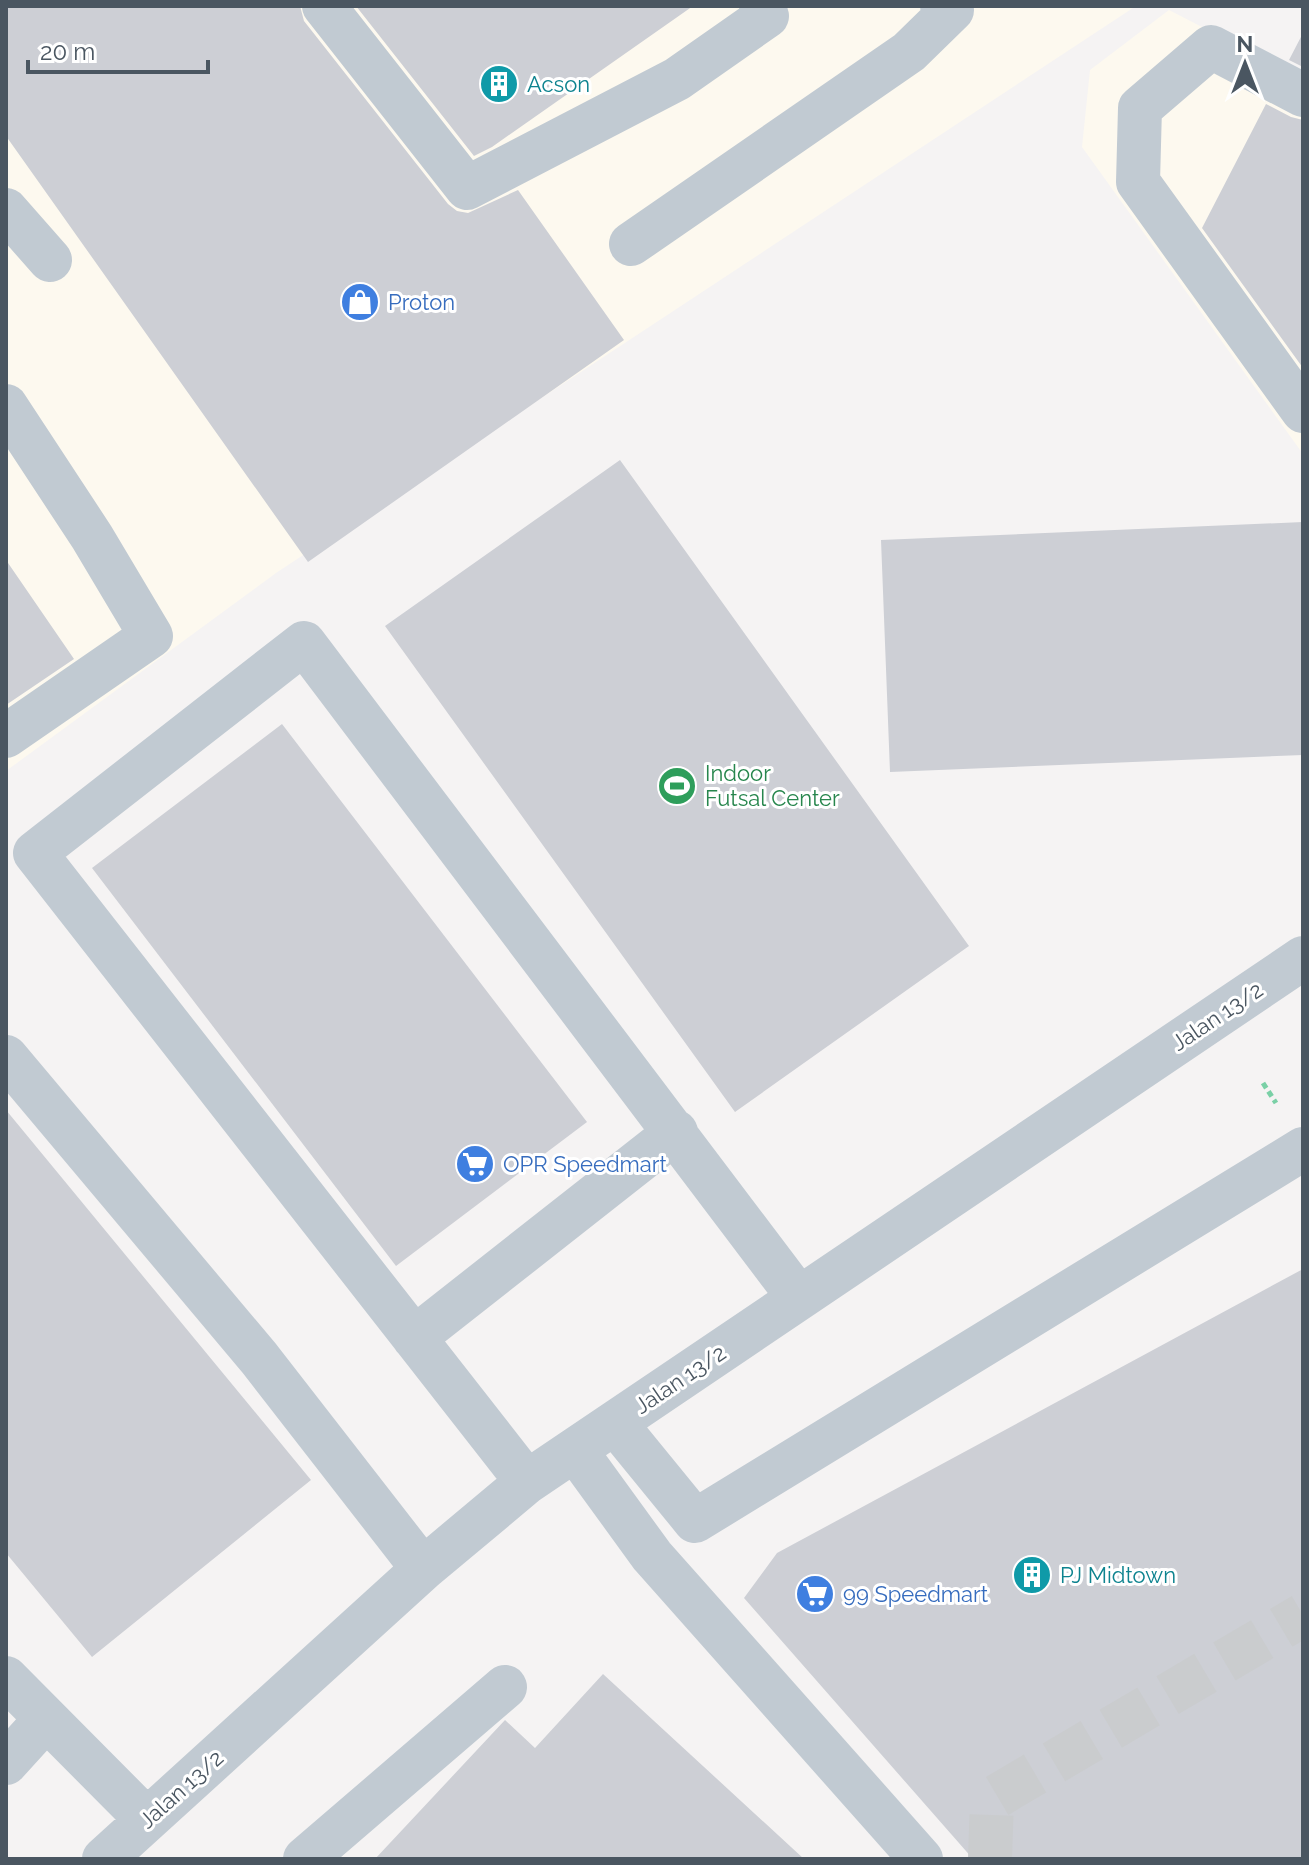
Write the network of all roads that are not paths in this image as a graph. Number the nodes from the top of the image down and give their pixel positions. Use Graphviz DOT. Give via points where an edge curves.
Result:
graph roads {
  1 [pos="324,6"];
  2 [pos="942,6"];
  3 [pos="771,9"];
  4 [pos="1303,95"];
  5 [pos="6,210"];
  6 [pos="631,244"];
  7 [pos="50,260"];
  8 [pos="6,406"];
  9 [pos="1303,411"];
  10 [pos="6,736"];
  11 [pos="1303,958"];
  12 [pos="6,1057"];
  13 [pos="676,1132"];
  14 [pos="1303,1149"];
  15 [pos="799,1298"];
  16 [pos="414,1338"];
  17 [pos="615,1423"];
  18 [pos="575,1450"];
  19 [pos="527,1482"];
  20 [pos="423,1569"];
  21 [pos="6,1678"];
  22 [pos="505,1687"];
  23 [pos="46,1719"];
  24 [pos="6,1763"];
  25 [pos="147,1820"];
  26 [pos="104,1859"];
  27 [pos="305,1859"];
  28 [pos="921,1859"];
  1 -- 3 [label="street" via="467,188 677,79"];
  2 -- 6 [label="street" via="952,10 909,52"];
  4 -- 9 [label="street" via="1211,47 1140,108 1138,182"];
  5 -- 7 [label="street"];
  8 -- 10 [label="street" via="151,636"];
  11 -- 15 [label="street, Jalan 13/2"];
  12 -- 20 [label="street" via="259,1358"];
  13 -- 15 [label="street"];
  13 -- 16 [label="street"];
  13 -- 16 [label="street" via="304,643 35,853"];
  14 -- 17 [label="street" via="695,1521"];
  15 -- 17 [label="street, Jalan 13/2"];
  16 -- 19 [label="street"];
  17 -- 18 [label="street, Jalan 13/2"];
  18 -- 19 [label="street, Jalan 13/2"];
  18 -- 28 [label="street" via="652,1556"];
  19 -- 20 [label="street, Jalan 13/2"];
  20 -- 25 [label="street, Jalan 13/2"];
  21 -- 23 [label="street"];
  22 -- 27 [label="street"];
  23 -- 24 [label="street"];
  23 -- 25 [label="street"];
  25 -- 26 [label="street, Jalan 13/2"];
}
